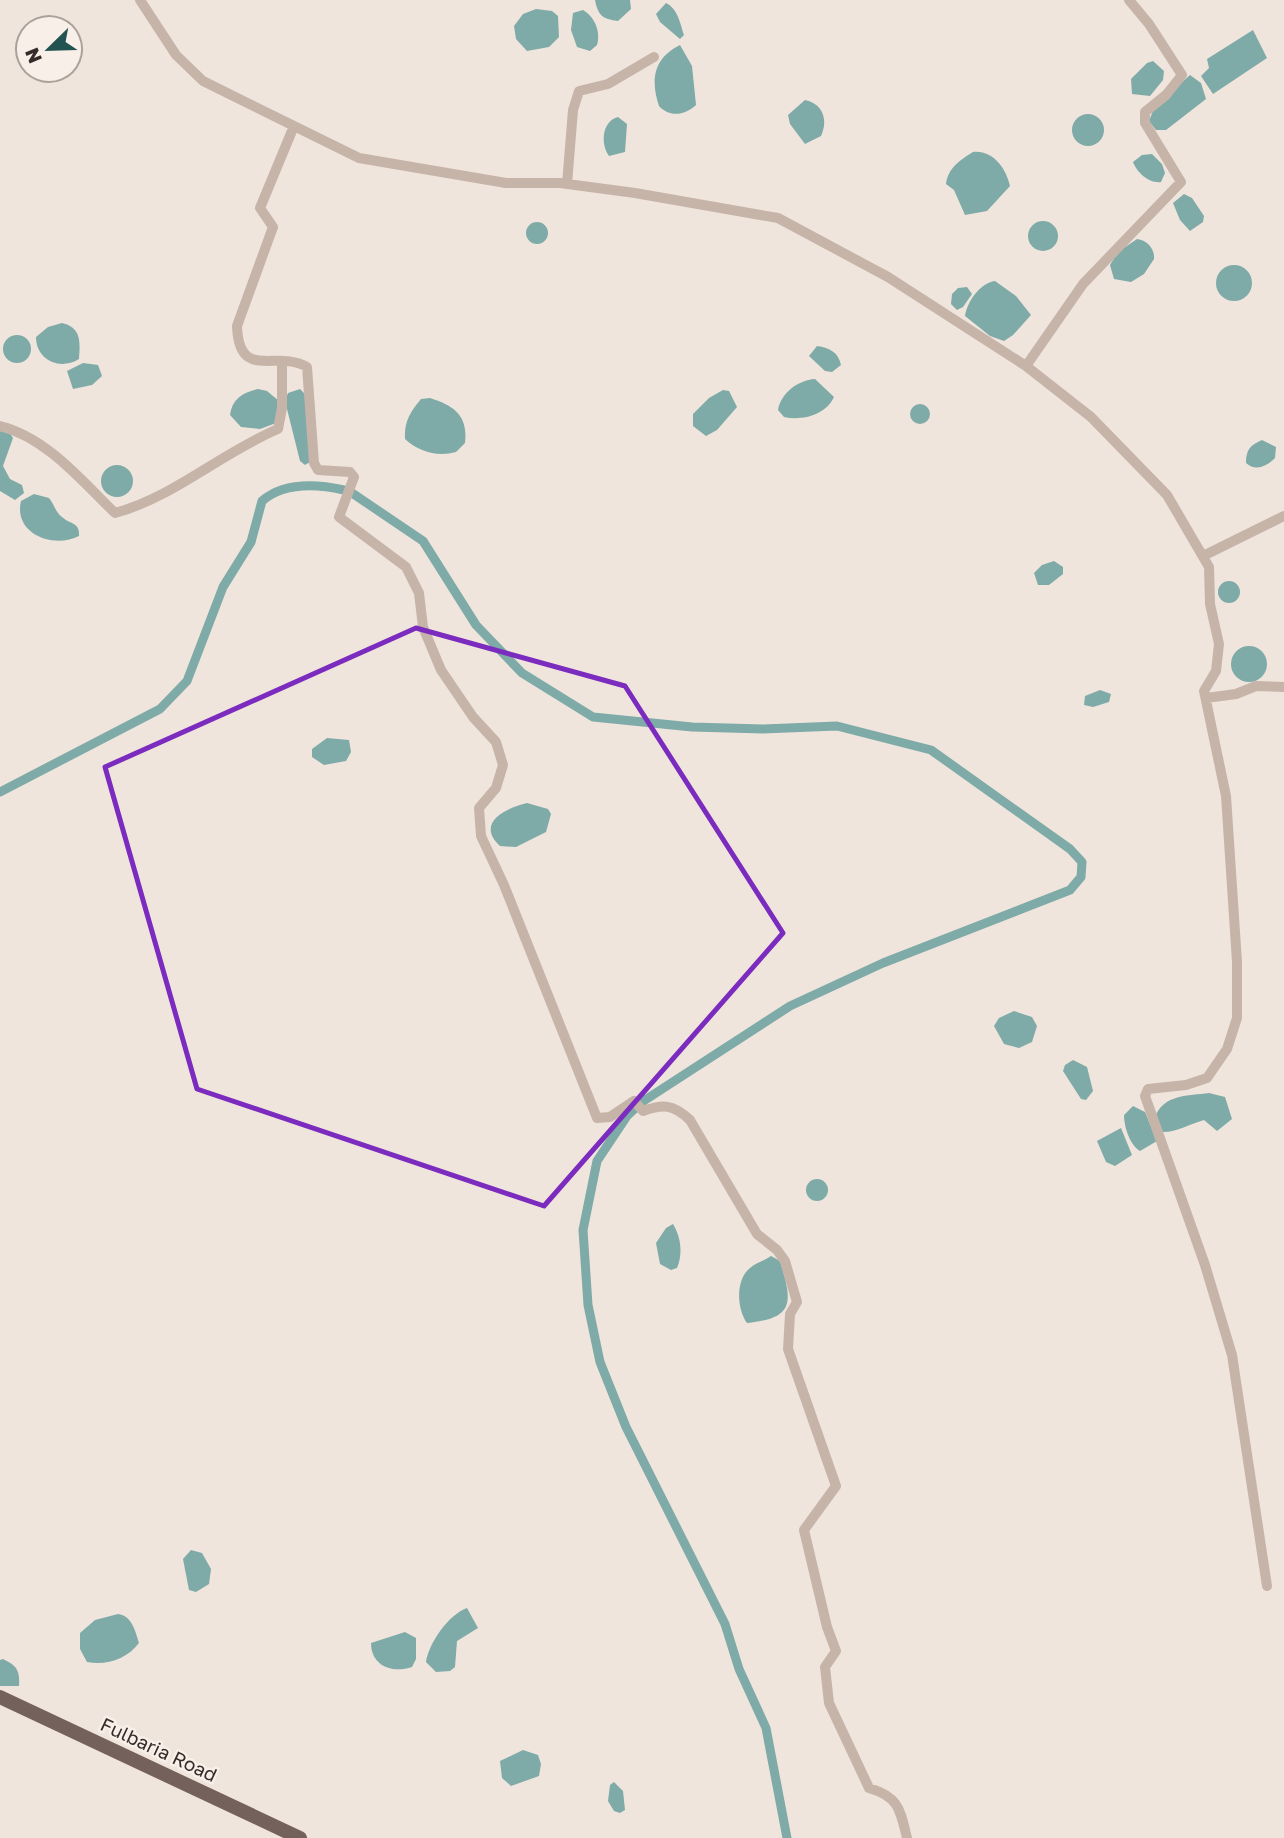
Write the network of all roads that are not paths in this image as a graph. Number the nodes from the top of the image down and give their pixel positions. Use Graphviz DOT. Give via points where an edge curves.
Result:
graph roads {
  1 [pos="140,0"];
  2 [pos="1129,0"];
  3 [pos="654,57"];
  4 [pos="294,126"];
  5 [pos="567,184"];
  6 [pos="282,360"];
  7 [pos="1026,366"];
  8 [pos="0,426"];
  9 [pos="1284,516"];
  10 [pos="1203,556"];
  11 [pos="1284,687"];
  12 [pos="1206,698"];
  13 [pos="1267,1587"];
  14 [pos="0,1697"];
  15 [pos="300,1838"];
  16 [pos="907,1838"];
  1 -- 4 [label="street" via="176,55 203,81"];
  2 -- 7 [label="street" via="1182,75 1145,112 1145,123 1181,181 1083,284"];
  3 -- 5 [label="street" via="607,84 579,91 573,110"];
  4 -- 5 [label="street" via="359,158 506,183"];
  4 -- 6 [label="street" via="260,208 273,227 237,326 246,357"];
  5 -- 7 [label="street" via="778,218 888,278"];
  6 -- 8 [label="street" via="278,429 145,505 115,513 61,461 18,431"];
  6 -- 16 [label="street" via="307,368 318,470 350,472 354,477 339,517 406,567 419,593 423,627 441,670 496,742 503,765 496,788 480,808 481,836 597,1118 610,1117 634,1101 643,1111 661,1105 690,1119 757,1234 777,1250 791,1276 797,1303 790,1314 788,1349 836,1486 804,1530 836,1651 825,1667 830,1703 869,1788 885,1793 899,1806"];
  7 -- 10 [label="street" via="1091,417 1167,495"];
  9 -- 10 [label="street"];
  10 -- 12 [label="street" via="1209,567 1210,604 1219,644"];
  11 -- 12 [label="street" via="1256,686"];
  12 -- 13 [label="street" via="1226,796 1237,1018 1227,1049 1207,1078 1148,1089 1145,1096 1232,1355"];
  14 -- 15 [label="main road, Fulbaria Road"];
}
